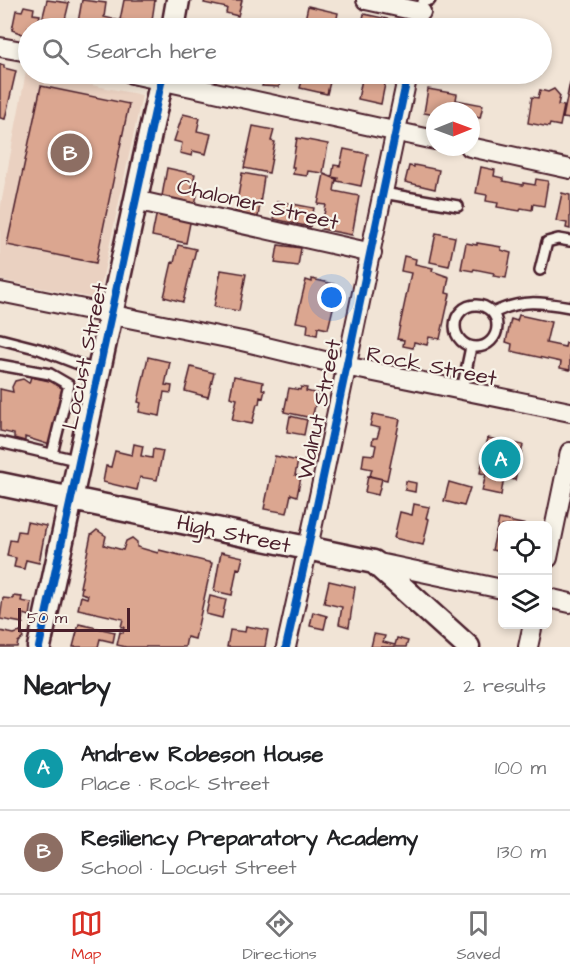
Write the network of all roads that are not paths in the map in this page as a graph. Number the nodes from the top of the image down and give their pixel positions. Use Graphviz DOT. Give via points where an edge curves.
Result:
graph roads {
  1 [pos="178,0"];
  2 [pos="366,0"];
  3 [pos="423,9"];
  4 [pos="174,18"];
  5 [pos="0,46"];
  6 [pos="18,50"];
  7 [pos="160,84"];
  8 [pos="196,84"];
  9 [pos="406,84"];
  10 [pos="396,131"];
  11 [pos="426,138"];
  12 [pos="480,149"];
  13 [pos="570,169"];
  14 [pos="383,193"];
  15 [pos="135,200"];
  16 [pos="458,206"];
  17 [pos="570,241"];
  18 [pos="372,253"];
  19 [pos="540,270"];
  20 [pos="0,292"];
  21 [pos="570,307"];
  22 [pos="493,313"];
  23 [pos="112,315"];
  24 [pos="0,339"];
  25 [pos="471,347"];
  26 [pos="0,365"];
  27 [pos="345,366"];
  28 [pos="99,372"];
  29 [pos="462,390"];
  30 [pos="570,412"];
  31 [pos="0,442"];
  32 [pos="570,452"];
  33 [pos="52,454"];
  34 [pos="80,461"];
  35 [pos="0,484"];
  36 [pos="72,500"];
  37 [pos="552,539"];
  38 [pos="308,548"];
  39 [pos="374,562"];
  40 [pos="498,588"];
  41 [pos="552,599"];
  42 [pos="570,603"];
  43 [pos="532,629"];
  44 [pos="39,647"];
  45 [pos="286,647"];
  46 [pos="468,647"];
  47 [pos="528,647"];
  1 -- 4 [label="street"];
  2 -- 3 [label="street"];
  5 -- 6 [label="street"];
  7 -- 15 [label="street, Locust Street"];
  8 -- 10 [label="street"];
  9 -- 10 [label="street, Walnut Street"];
  10 -- 11 [label="street"];
  10 -- 14 [label="street, Walnut Street"];
  12 -- 13 [label="street"];
  14 -- 16 [label="lane"];
  14 -- 18 [label="street, Walnut Street"];
  15 -- 18 [label="street, Chaloner Street"];
  15 -- 23 [label="street, Locust Street"];
  17 -- 19 [label="lane" via="547,242"];
  18 -- 27 [label="street, Walnut Street"];
  20 -- 23 [label="street, Rock Street"];
  21 -- 22 [label="lane" via="520,303"];
  22 -- 25 [label="lane" via="497,327 492,341"];
  22 -- 25 [label="lane" via="474,305 458,315 456,334"];
  23 -- 27 [label="street, Rock Street"];
  23 -- 28 [label="street, Locust Street"];
  24 -- 28 [label="lane"];
  25 -- 29 [label="lane"];
  26 -- 33 [label="lane" via="50,374 69,386"];
  27 -- 29 [label="street, Rock Street"];
  27 -- 38 [label="street, Walnut Street"];
  28 -- 34 [label="street, Locust Street"];
  29 -- 30 [label="street, Rock Street"];
  31 -- 33 [label="lane"];
  32 -- 37 [label="street"];
  33 -- 34 [label="lane"];
  34 -- 36 [label="street, Locust Street"];
  35 -- 36 [label="street, High Street"];
  36 -- 38 [label="street, High Street"];
  36 -- 44 [label="street, Locust Street"];
  38 -- 39 [label="street, High Street"];
  38 -- 45 [label="street, Walnut Street"];
  39 -- 40 [label="street, High Street"];
  39 -- 46 [label="street"];
  41 -- 42 [label="street"];
  43 -- 47 [label="street"];
}
